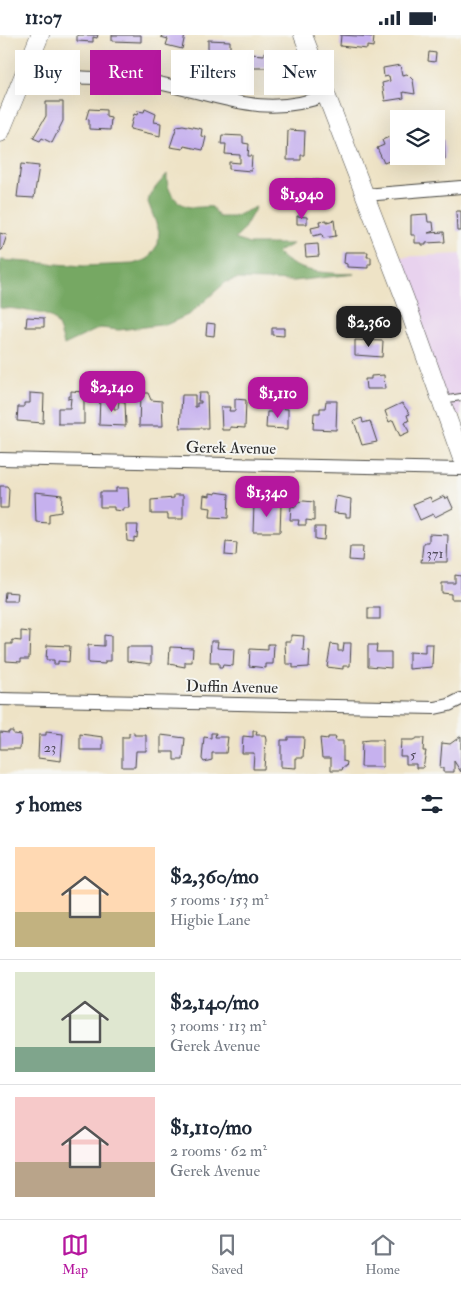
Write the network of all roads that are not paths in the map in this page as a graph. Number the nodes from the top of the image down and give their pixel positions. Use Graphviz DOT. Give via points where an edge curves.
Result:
graph roads {
  1 [pos="40,35"];
  2 [pos="303,35"];
  3 [pos="34,50"];
  4 [pos="309,50"];
  5 [pos="80,78"];
  6 [pos="16,95"];
  7 [pos="326,95"];
  8 [pos="0,133"];
  9 [pos="461,187"];
  10 [pos="365,195"];
  11 [pos="461,397"];
  12 [pos="441,400"];
  13 [pos="461,456"];
  14 [pos="0,459"];
  15 [pos="461,469"];
  16 [pos="0,699"];
  17 [pos="461,699"];
  1 -- 3 [label="street"];
  2 -- 4 [label="street"];
  5 -- 7 [label="street" via="150,81 241,103 291,106"];
  6 -- 8 [label="street"];
  7 -- 10 [label="street"];
  9 -- 10 [label="street"];
  10 -- 12 [label="street"];
  11 -- 12 [label="lane"];
  12 -- 13 [label="street"];
  14 -- 15 [label="street, Gerek Avenue"];
  16 -- 17 [label="street, Duffin Avenue" via="435,708"];
}
